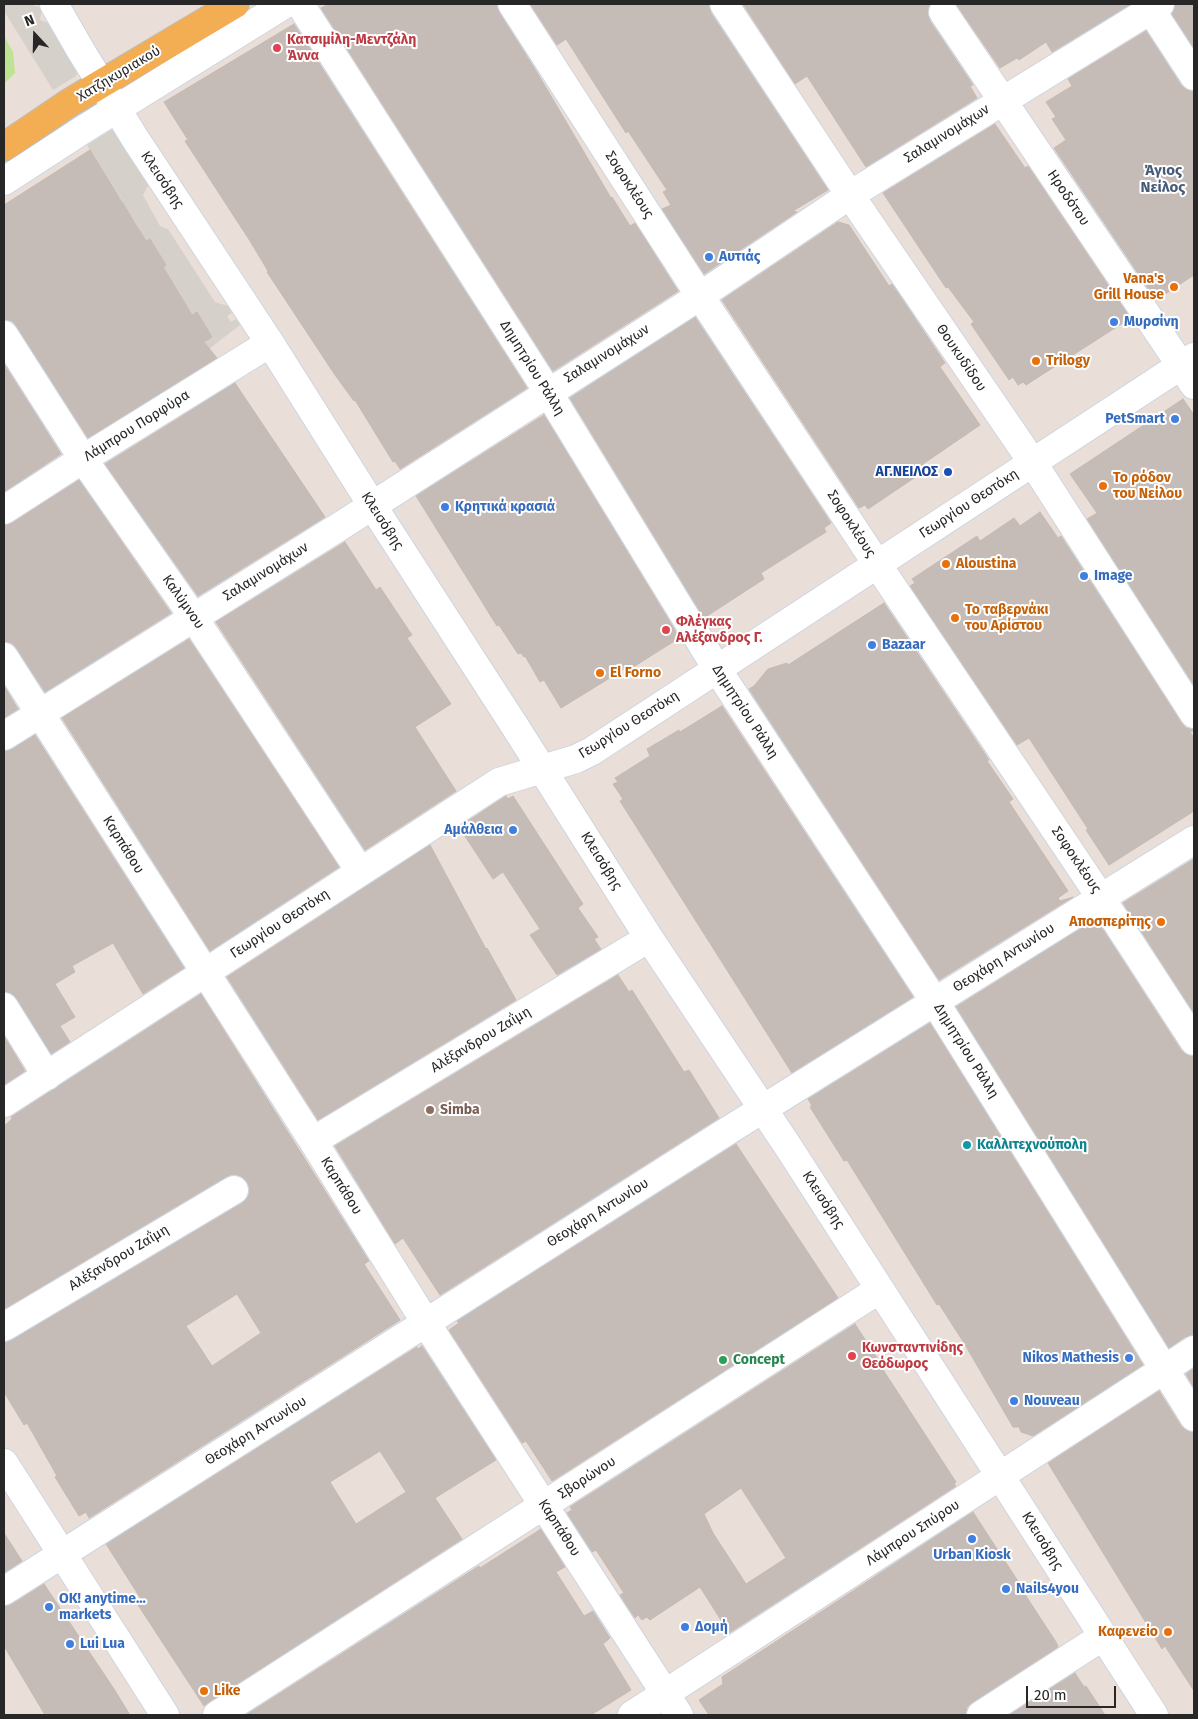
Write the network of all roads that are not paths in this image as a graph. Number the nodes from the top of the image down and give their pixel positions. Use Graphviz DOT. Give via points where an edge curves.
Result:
graph roads {
  1 [pos="54,4"];
  2 [pos="235,4"];
  3 [pos="285,4"];
  4 [pos="300,4"];
  5 [pos="512,4"];
  6 [pos="724,4"];
  7 [pos="1152,6"];
  8 [pos="943,12"];
  9 [pos="1194,76"];
  10 [pos="101,85"];
  11 [pos="1002,100"];
  12 [pos="116,109"];
  13 [pos="4,147"];
  14 [pos="4,181"];
  15 [pos="850,195"];
  16 [pos="700,296"];
  17 [pos="4,335"];
  18 [pos="270,343"];
  19 [pos="1190,369"];
  20 [pos="548,392"];
  21 [pos="83,458"];
  22 [pos="1033,462"];
  23 [pos="372,505"];
  24 [pos="4,510"];
  25 [pos="877,564"];
  26 [pos="194,618"];
  27 [pos="4,657"];
  28 [pos="717,669"];
  29 [pos="40,714"];
  30 [pos="1194,714"];
  31 [pos="4,736"];
  32 [pos="542,769"];
  33 [pos="1194,840"];
  34 [pos="360,871"];
  35 [pos="1101,898"];
  36 [pos="648,938"];
  37 [pos="204,973"];
  38 [pos="934,1002"];
  39 [pos="4,1007"];
  40 [pos="1194,1040"];
  41 [pos="46,1076"];
  42 [pos="4,1104"];
  43 [pos="763,1109"];
  44 [pos="313,1141"];
  45 [pos="234,1190"];
  46 [pos="880,1289"];
  47 [pos="426,1323"];
  48 [pos="4,1327"];
  49 [pos="1194,1350"];
  50 [pos="1165,1369"];
  51 [pos="1194,1417"];
  52 [pos="4,1463"];
  53 [pos="1000,1476"];
  54 [pos="544,1505"];
  55 [pos="61,1554"];
  56 [pos="4,1591"];
  57 [pos="1102,1637"];
  58 [pos="672,1705"];
  59 [pos="165,1715"];
  60 [pos="217,1715"];
  61 [pos="632,1715"];
  62 [pos="981,1715"];
  63 [pos="1154,1715"];
  1 -- 10 [label="street, Κλεισόβης"];
  2 -- 10 [label="main road, Χατζηκυριακού"];
  3 -- 12 [label="street, Χατζηκυριακού"];
  4 -- 20 [label="street, Δημητρίου Ράλλη"];
  5 -- 16 [label="street, Σοφοκλέους"];
  6 -- 15 [label="street, Θουκυδίδου"];
  7 -- 9 [label="street"];
  7 -- 11 [label="street, Σαλαμινομάχων"];
  8 -- 11 [label="street, Ηροδότου"];
  10 -- 12 [label="street, Κλεισόβης"];
  10 -- 13 [label="main road, Χατζηκυριακού"];
  11 -- 15 [label="street, Σαλαμινομάχων"];
  11 -- 19 [label="street, Ηροδότου"];
  12 -- 14 [label="street, Χατζηκυριακού"];
  12 -- 18 [label="street, Κλεισόβης"];
  15 -- 16 [label="street, Σαλαμινομάχων"];
  15 -- 22 [label="street, Θουκυδίδου"];
  16 -- 20 [label="street, Σαλαμινομάχων"];
  16 -- 25 [label="street, Σοφοκλέους"];
  17 -- 21 [label="street, Καλύμνου"];
  18 -- 21 [label="street, Λάμπρου Πορφύρα"];
  18 -- 23 [label="street, Κλεισόβης"];
  19 -- 22 [label="street, Γεωργίου Θεοτόκη"];
  20 -- 23 [label="street, Σαλαμινομάχων"];
  20 -- 28 [label="street, Δημητρίου Ράλλη"];
  21 -- 24 [label="street, Λάμπρου Πορφύρα"];
  21 -- 26 [label="street, Καλύμνου"];
  22 -- 25 [label="street, Γεωργίου Θεοτόκη"];
  22 -- 30 [label="street, Θουκυδίδου"];
  23 -- 26 [label="street, Σαλαμινομάχων"];
  23 -- 32 [label="street, Κλεισόβης"];
  25 -- 28 [label="street, Γεωργίου Θεοτόκη"];
  25 -- 35 [label="street, Σοφοκλέους"];
  26 -- 29 [label="street, Σαλαμινομάχων"];
  26 -- 34 [label="street, Καλύμνου"];
  27 -- 29 [label="street, Καρπάθου"];
  28 -- 32 [label="street, Γεωργίου Θεοτόκη" via="592,751"];
  28 -- 38 [label="street, Δημητρίου Ράλλη"];
  29 -- 31 [label="street, Σαλαμινομάχων"];
  29 -- 37 [label="street, Καρπάθου"];
  32 -- 34 [label="street, Γεωργίου Θεοτόκη" via="499,782"];
  32 -- 36 [label="street, Κλεισόβης"];
  33 -- 35 [label="street, Θεοχάρη Αντωνίου"];
  34 -- 37 [label="street, Γεωργίου Θεοτόκη"];
  35 -- 38 [label="street, Θεοχάρη Αντωνίου"];
  35 -- 40 [label="street, Σοφοκλέους"];
  36 -- 43 [label="street, Κλεισόβης"];
  36 -- 44 [label="street, Αλέξανδρου Ζαΐμη"];
  37 -- 41 [label="street, Γεωργίου Θεοτόκη"];
  37 -- 44 [label="street, Καρπάθου"];
  38 -- 43 [label="street, Θεοχάρη Αντωνίου"];
  38 -- 50 [label="street, Δημητρίου Ράλλη"];
  39 -- 41 [label="street"];
  41 -- 42 [label="street, Γεωργίου Θεοτόκη"];
  43 -- 46 [label="street, Κλεισόβης"];
  43 -- 47 [label="street, Θεοχάρη Αντωνίου"];
  44 -- 47 [label="street, Καρπάθου"];
  45 -- 48 [label="street, Αλέξανδρου Ζαΐμη"];
  46 -- 53 [label="street, Κλεισόβης"];
  46 -- 54 [label="street, Σβορώνου"];
  47 -- 54 [label="street, Καρπάθου"];
  47 -- 55 [label="street, Θεοχάρη Αντωνίου"];
  49 -- 50 [label="street, Λάμπρου Σπύρου"];
  50 -- 51 [label="street, Δημητρίου Ράλλη"];
  50 -- 53 [label="street, Λάμπρου Σπύρου"];
  52 -- 55 [label="street"];
  53 -- 57 [label="street, Κλεισόβης"];
  53 -- 58 [label="street, Λάμπρου Σπύρου"];
  54 -- 58 [label="street, Καρπάθου"];
  54 -- 60 [label="street, Σβορώνου"];
  55 -- 56 [label="street, Θεοχάρη Αντωνίου"];
  55 -- 59 [label="street"];
  57 -- 62 [label="street"];
  57 -- 63 [label="street, Κλεισόβης"];
  58 -- 61 [label="street, Λάμπρου Σπύρου"];
}
